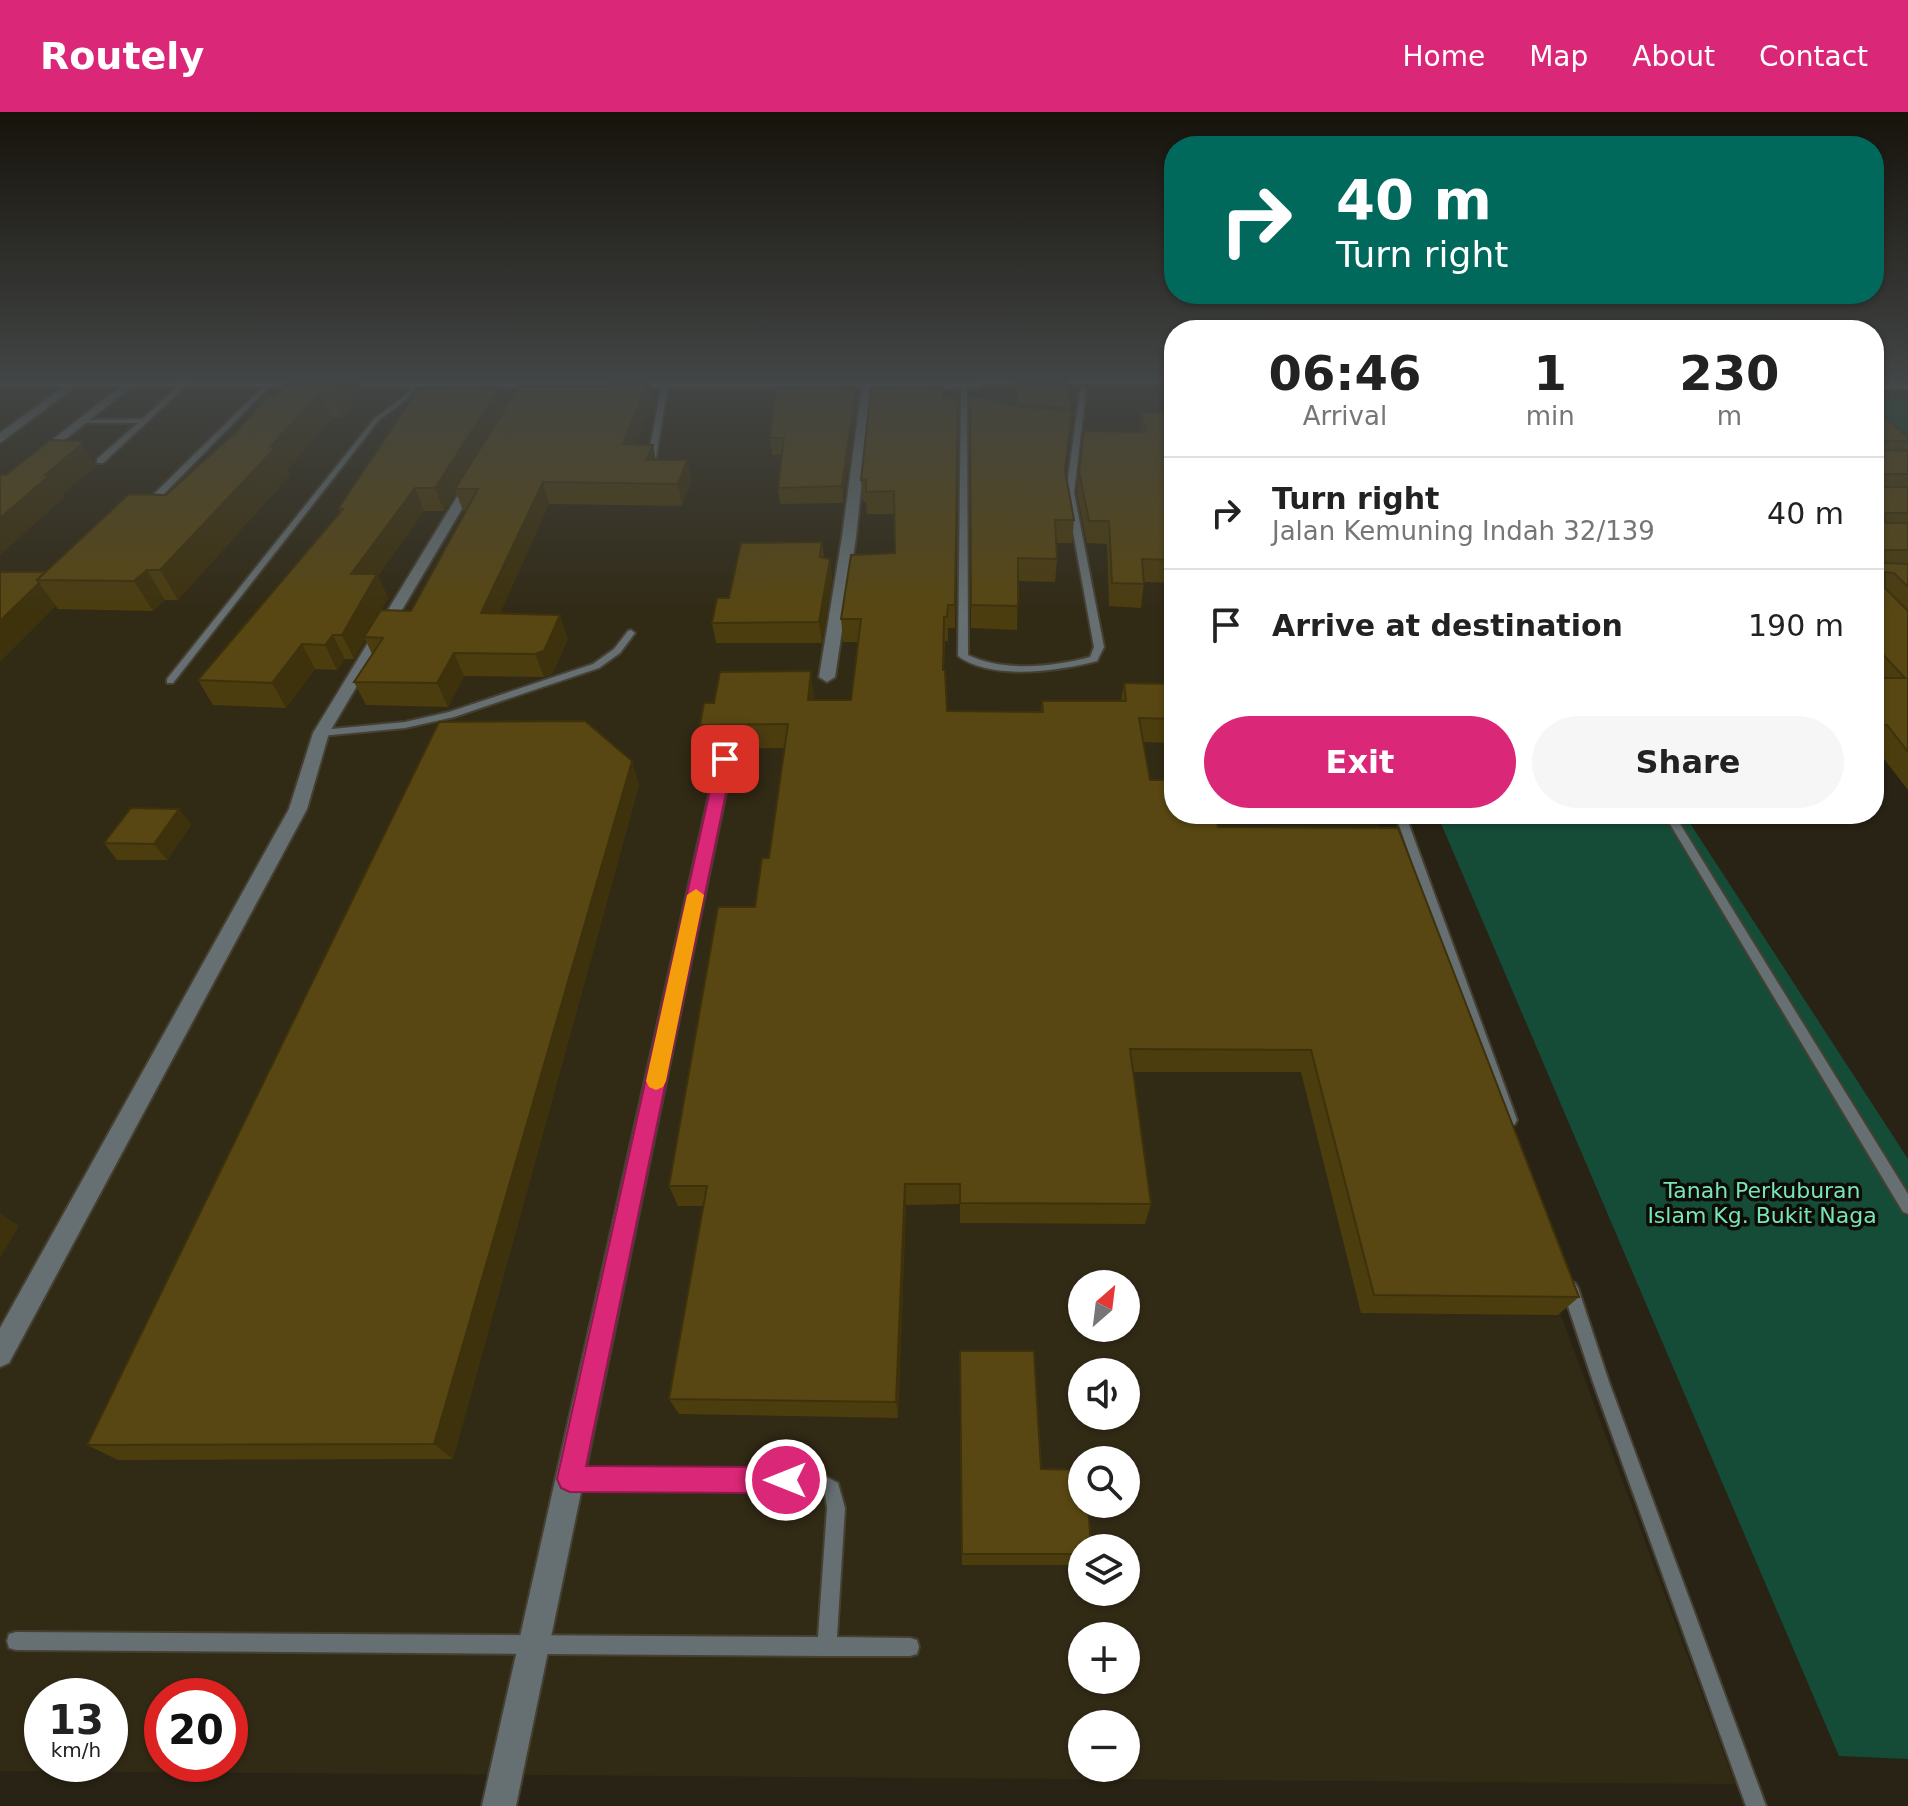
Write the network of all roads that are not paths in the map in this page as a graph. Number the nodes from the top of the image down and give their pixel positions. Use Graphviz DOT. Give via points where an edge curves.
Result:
graph roads {
  1 [pos="38,457"];
  2 [pos="104,457"];
  3 [pos="196,457"];
  4 [pos="347,457"];
  5 [pos="858,457"];
  6 [pos="965,457"];
  7 [pos="1074,457"];
  8 [pos="100,461"];
  9 [pos="482,465"];
  10 [pos="0,487"];
  11 [pos="144,509"];
  12 [pos="631,633"];
  13 [pos="827,677"];
  14 [pos="170,681"];
  15 [pos="321,733"];
  16 [pos="725,759"];
  17 [pos="1404,824"];
  18 [pos="1675,824"];
  19 [pos="1515,1135"];
  20 [pos="1908,1207"];
  21 [pos="1563,1268"];
  22 [pos="0,1354"];
  23 [pos="570,1479"];
  24 [pos="16,1641"];
  25 [pos="534,1645"];
  26 [pos="827,1647"];
  27 [pos="910,1647"];
  28 [pos="499,1806"];
  29 [pos="1756,1806"];
  1 -- 10 [label="street"];
  2 -- 8 [label="lane"];
  3 -- 11 [label="lane"];
  4 -- 14 [label="lane"];
  5 -- 13 [label="street"];
  6 -- 7 [label="lane" via="963,656 991,667 1078,664 1094,659 1099,647 1070,493"];
  9 -- 15 [label="street"];
  12 -- 15 [label="lane" via="596,666 451,715"];
  15 -- 22 [label="street" via="298,809"];
  16 -- 23 [label="street"];
  17 -- 19 [label="lane"];
  18 -- 20 [label="lane"];
  21 -- 29 [label="lane"];
  23 -- 25 [label="street"];
  23 -- 26 [label="lane" via="817,1480 832,1489 836,1508"];
  24 -- 25 [label="lane"];
  25 -- 26 [label="lane"];
  25 -- 28 [label="street"];
  26 -- 27 [label="lane"];
}
